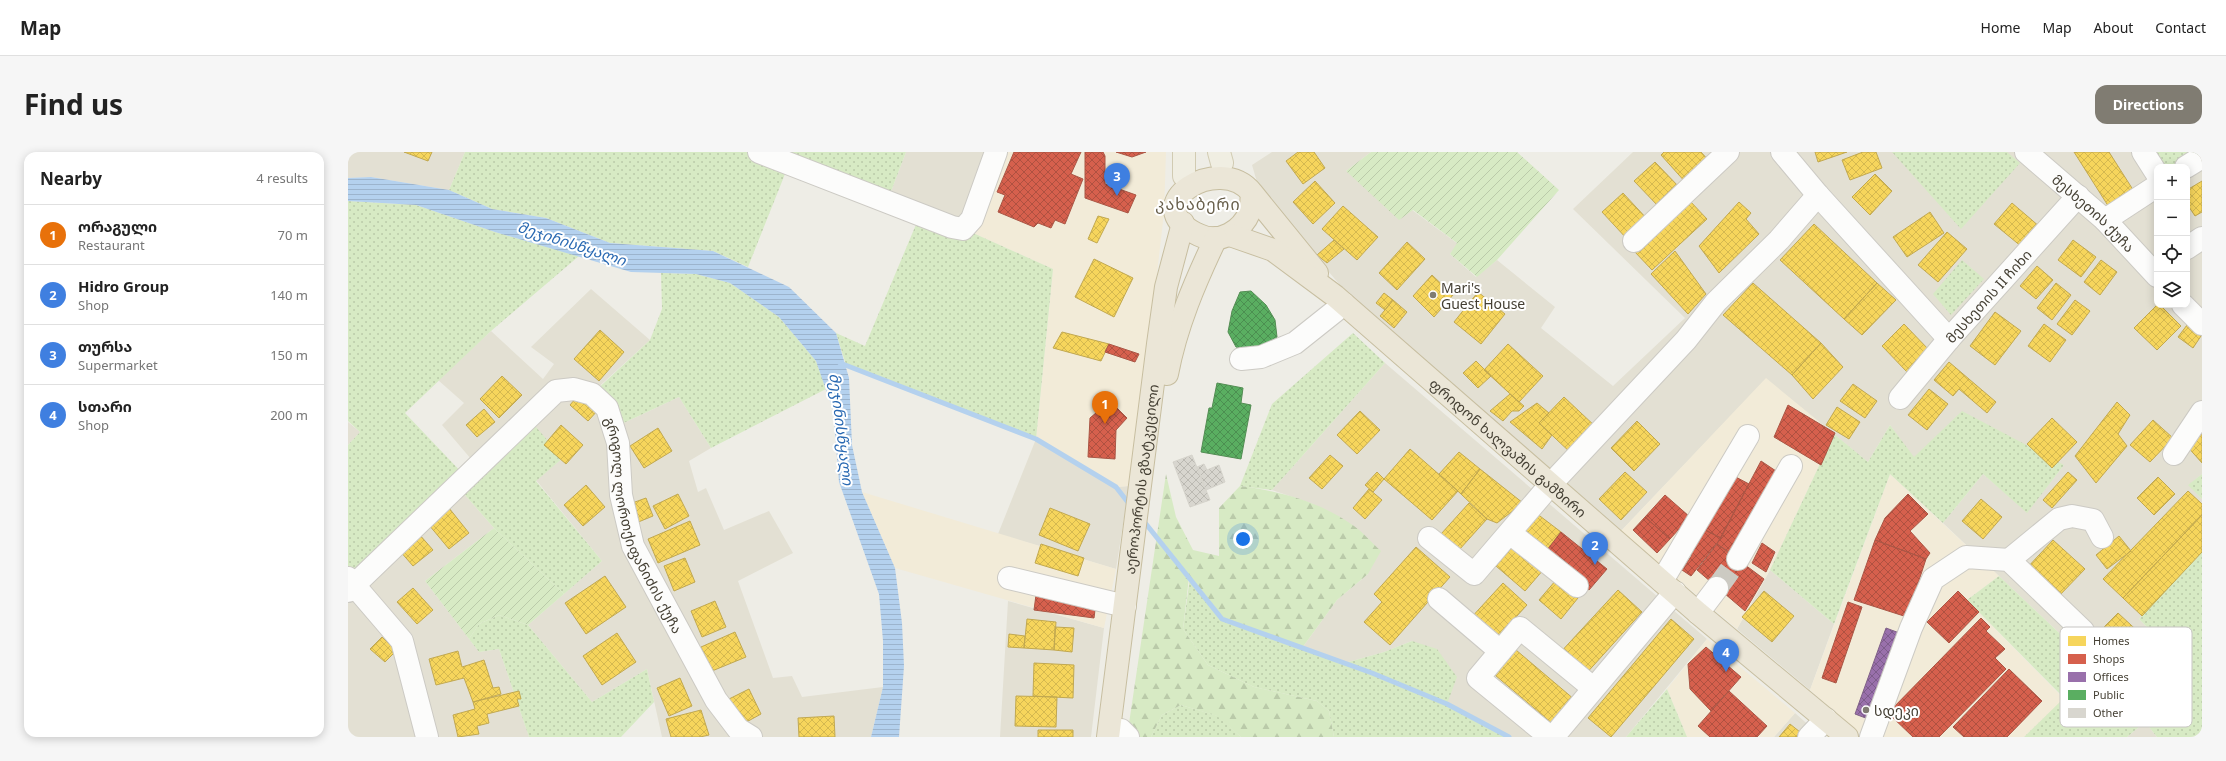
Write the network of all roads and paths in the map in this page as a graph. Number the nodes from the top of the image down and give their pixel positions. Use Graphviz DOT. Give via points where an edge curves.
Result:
graph roads {
  1 [pos="759,152"];
  2 [pos="996,152"];
  3 [pos="1184,152"];
  4 [pos="1728,152"];
  5 [pos="1782,152"];
  6 [pos="2026,152"];
  7 [pos="2143,152"];
  8 [pos="1221,157"];
  9 [pos="2202,157"];
  10 [pos="792,158"];
  11 [pos="2190,164"];
  12 [pos="2154,169"];
  13 [pos="1184,176"];
  14 [pos="2154,188"];
  15 [pos="1252,193"];
  16 [pos="1818,195"];
  17 [pos="2078,196"];
  18 [pos="2105,220"];
  19 [pos="1183,223"];
  20 [pos="1223,236"];
  21 [pos="2202,238"];
  22 [pos="1634,241"];
  23 [pos="2190,246"];
  24 [pos="2154,271"];
  25 [pos="1340,300"];
  26 [pos="2187,308"];
  27 [pos="2202,322"];
  28 [pos="1949,339"];
  29 [pos="1241,359"];
  30 [pos="1900,398"];
  31 [pos="2202,412"];
  32 [pos="1748,436"];
  33 [pos="2174,454"];
  34 [pos="1791,466"];
  35 [pos="1551,484"];
  36 [pos="1146,493"];
  37 [pos="1510,533"];
  38 [pos="2102,537"];
  39 [pos="1429,538"];
  40 [pos="1139,553"];
  41 [pos="1738,559"];
  42 [pos="2009,560"];
  43 [pos="1009,578"];
  44 [pos="350,584"];
  45 [pos="1577,586"];
  46 [pos="1668,586"];
  47 [pos="1718,588"];
  48 [pos="1439,599"];
  49 [pos="1125,606"];
  50 [pos="1698,612"];
  51 [pos="2079,627"];
  52 [pos="1500,652"];
  53 [pos="1594,688"];
  54 [pos="1826,719"];
  55 [pos="1119,735"];
  56 [pos="427,737"];
  57 [pos="751,737"];
  58 [pos="1552,737"];
  59 [pos="1809,737"];
  60 [pos="1847,737"];
  61 [pos="1871,737"];
  1 -- 10 [label="street"];
  2 -- 10 [label="street" via="972,219 963,229 952,227"];
  3 -- 13 [label="main road"];
  4 -- 22 [label="street"];
  5 -- 16 [label="street"];
  6 -- 17 [label="street, მესხეთის ქუჩა"];
  7 -- 12 [label="street"];
  8 -- 13 [label="highway" via="1195,167"];
  8 -- 15 [label="highway" via="1246,179"];
  9 -- 11 [label="street"];
  13 -- 19 [label="highway" via="1175,199 1177,212"];
  14 -- 18 [label="street"];
  15 -- 20 [label="highway" via="1251,210 1246,220"];
  15 -- 25 [label="highway"];
  16 -- 28 [label="street"];
  16 -- 35 [label="street" via="1779,240 1716,302 1686,340"];
  17 -- 18 [label="street, მესხეთის ქუჩა"];
  17 -- 28 [label="street, მესხეთის II ჩიხი"];
  18 -- 24 [label="street, მესხეთის ქუჩა"];
  19 -- 20 [label="highway" via="1198,234"];
  19 -- 36 [label="highway, აეროპორტის გზატკეცილი" via="1166,287"];
  20 -- 25 [label="highway" via="1273,250"];
  20 -- 36 [label="highway, აეროპორტის გზატკეცილი" via="1189,299 1172,348"];
  21 -- 23 [label="street"];
  25 -- 29 [label="street" via="1295,343 1261,357"];
  25 -- 35 [label="highway, ფრიდონ ხალვაშის გამზირი"];
  26 -- 27 [label="street"];
  28 -- 30 [label="street, მესხეთის II ჩიხი"];
  31 -- 33 [label="street"];
  32 -- 46 [label="street"];
  34 -- 41 [label="street"];
  35 -- 37 [label="street"];
  35 -- 46 [label="highway, ფრიდონ ხალვაშის გამზირი"];
  36 -- 40 [label="highway, აეროპორტის გზატკეცილი"];
  37 -- 39 [label="street" via="1474,574"];
  37 -- 45 [label="street"];
  38 -- 42 [label="street" via="2093,520 2072,516 2059,518"];
  40 -- 49 [label="highway, აეროპორტის გზატკეცილი"];
  40 -- 55 [label="highway, აეროპორტის გზატკეცილი"];
  42 -- 51 [label="street"];
  42 -- 61 [label="street" via="1966,557 1933,579 1911,628"];
  43 -- 49 [label="street"];
  44 -- 56 [label="street, გრიგოლ ლორთქიფანიძის ქუჩა" via="402,641"];
  44 -- 57 [label="street, გრიგოლ ლორთქიფანიძის ქუჩა" via="556,391 574,389 592,394 606,408 618,443 621,495 633,546 716,700 738,729"];
  46 -- 50 [label="highway, ფრიდონ ხალვაშის გამზირი"];
  46 -- 53 [label="street"];
  47 -- 50 [label="street"];
  48 -- 52 [label="street"];
  49 -- 55 [label="highway, აეროპორტის გზატკეცილი"];
  50 -- 54 [label="highway, ფრიდონ ხალვაშის გამზირი"];
  52 -- 53 [label="street" via="1520,628"];
  52 -- 58 [label="street" via="1478,678"];
  53 -- 58 [label="street"];
  54 -- 59 [label="street"];
  54 -- 60 [label="highway, ფრიდონ ხალვაშის გამზირი"];
}
